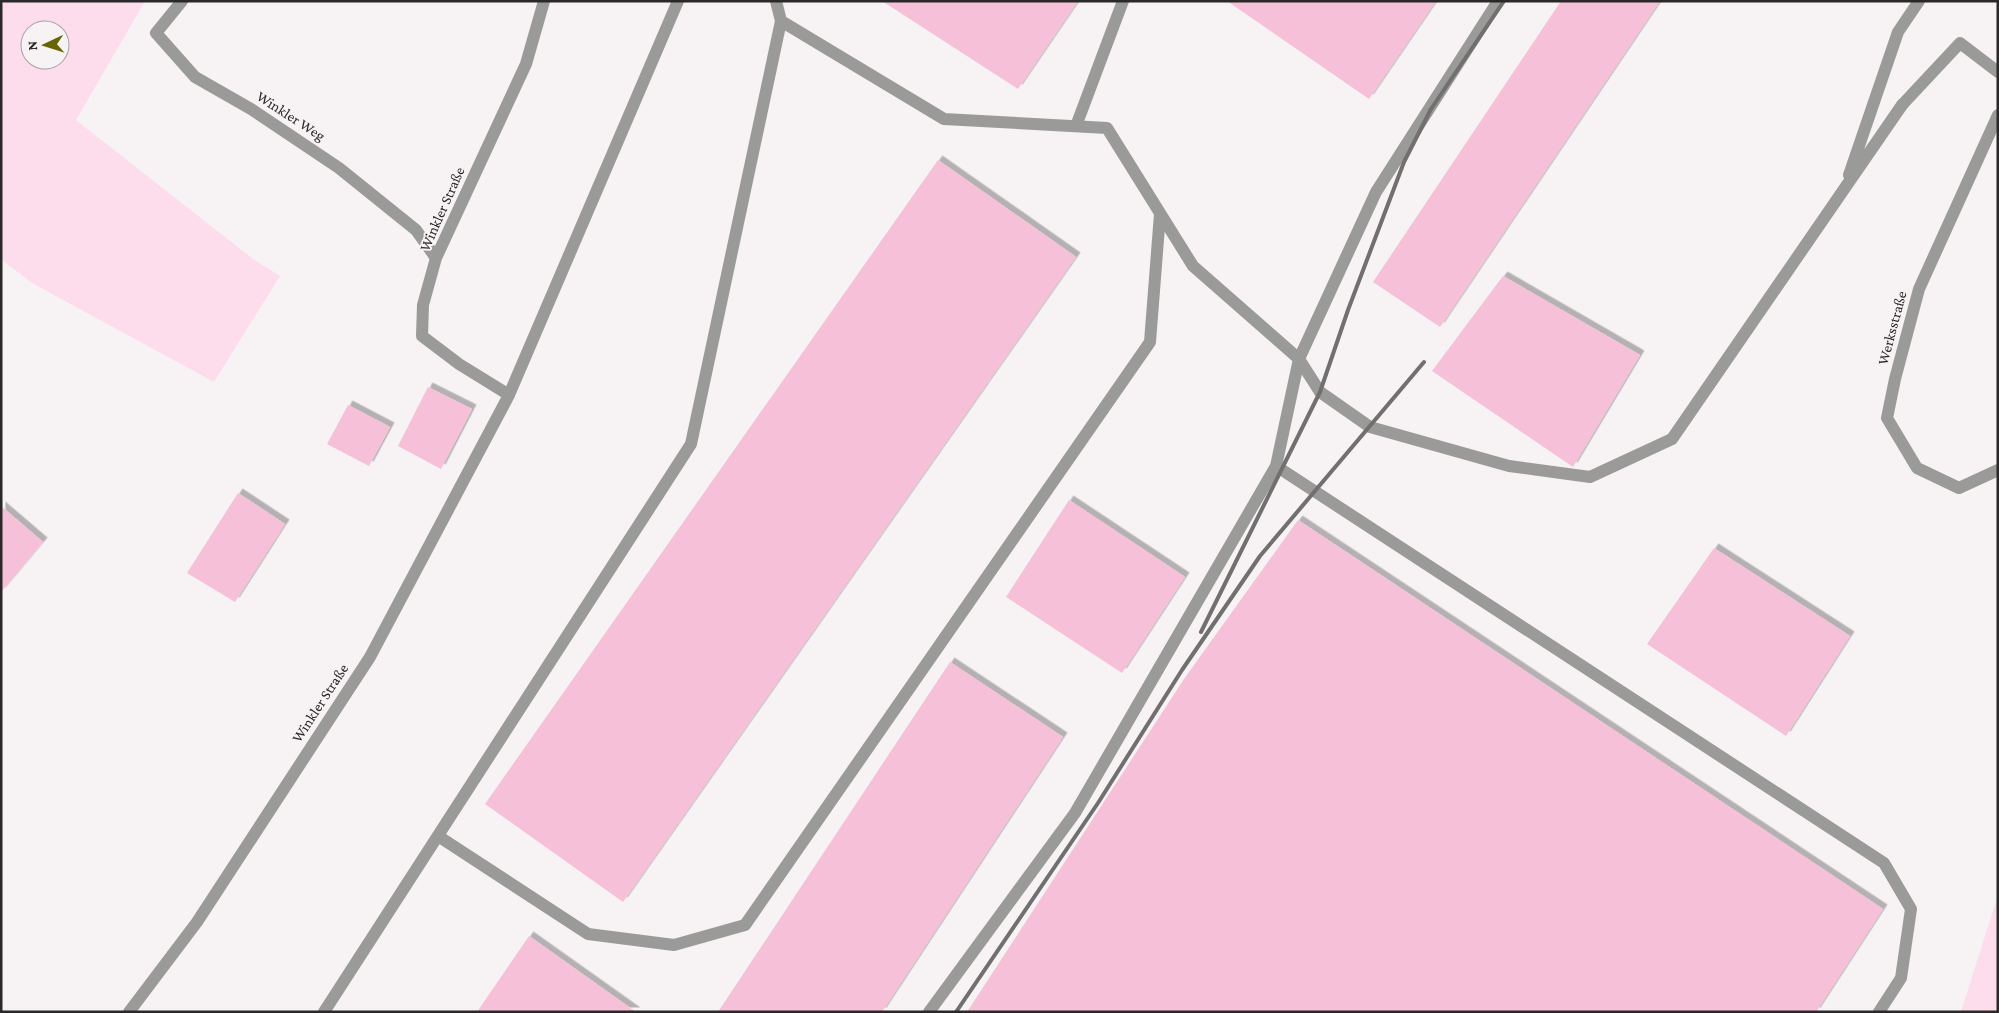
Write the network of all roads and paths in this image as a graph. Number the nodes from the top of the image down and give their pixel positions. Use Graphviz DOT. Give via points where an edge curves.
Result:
graph roads {
  1 [pos="182,1"];
  2 [pos="544,1"];
  3 [pos="678,1"];
  4 [pos="776,1"];
  5 [pos="1123,1"];
  6 [pos="1498,1"];
  7 [pos="1919,1"];
  8 [pos="781,21"];
  9 [pos="1998,72"];
  10 [pos="1998,115"];
  11 [pos="1076,126"];
  12 [pos="1844,189"];
  13 [pos="1160,214"];
  14 [pos="436,258"];
  15 [pos="1299,359"];
  16 [pos="509,395"];
  17 [pos="1276,466"];
  18 [pos="1998,470"];
  19 [pos="438,836"];
  20 [pos="129,1012"];
  21 [pos="324,1012"];
  22 [pos="929,1012"];
  23 [pos="1879,1012"];
  1 -- 14 [label="street, Winkler Weg" via="156,33 195,77 251,109 339,168 416,230"];
  2 -- 14 [label="street, Winkler Straße" via="526,64"];
  3 -- 16 [label="street, Winkler Straße"];
  4 -- 8 [label="street"];
  5 -- 11 [label="street"];
  6 -- 15 [label="street" via="1376,192"];
  7 -- 12 [label="street" via="1898,32"];
  8 -- 11 [label="street" via="944,118"];
  8 -- 19 [label="street" via="692,444"];
  9 -- 12 [label="street" via="1960,43 1902,105"];
  10 -- 18 [label="street, Werksstraße" via="1919,289 1887,418 1916,468 1959,488"];
  11 -- 13 [label="street" via="1107,128"];
  12 -- 15 [label="street" via="1672,439 1590,477 1509,466 1370,427 1320,392"];
  13 -- 15 [label="street" via="1193,266"];
  13 -- 19 [label="street" via="1150,342 745,925 674,945 588,934"];
  14 -- 16 [label="street, Winkler Straße" via="423,305 422,336 458,364"];
  15 -- 17 [label="street"];
  16 -- 20 [label="street, Winkler Straße" via="370,657 197,922"];
  17 -- 22 [label="street" via="1075,813"];
  17 -- 23 [label="street" via="1884,863 1911,909 1900,978"];
  19 -- 21 [label="street"];
}
